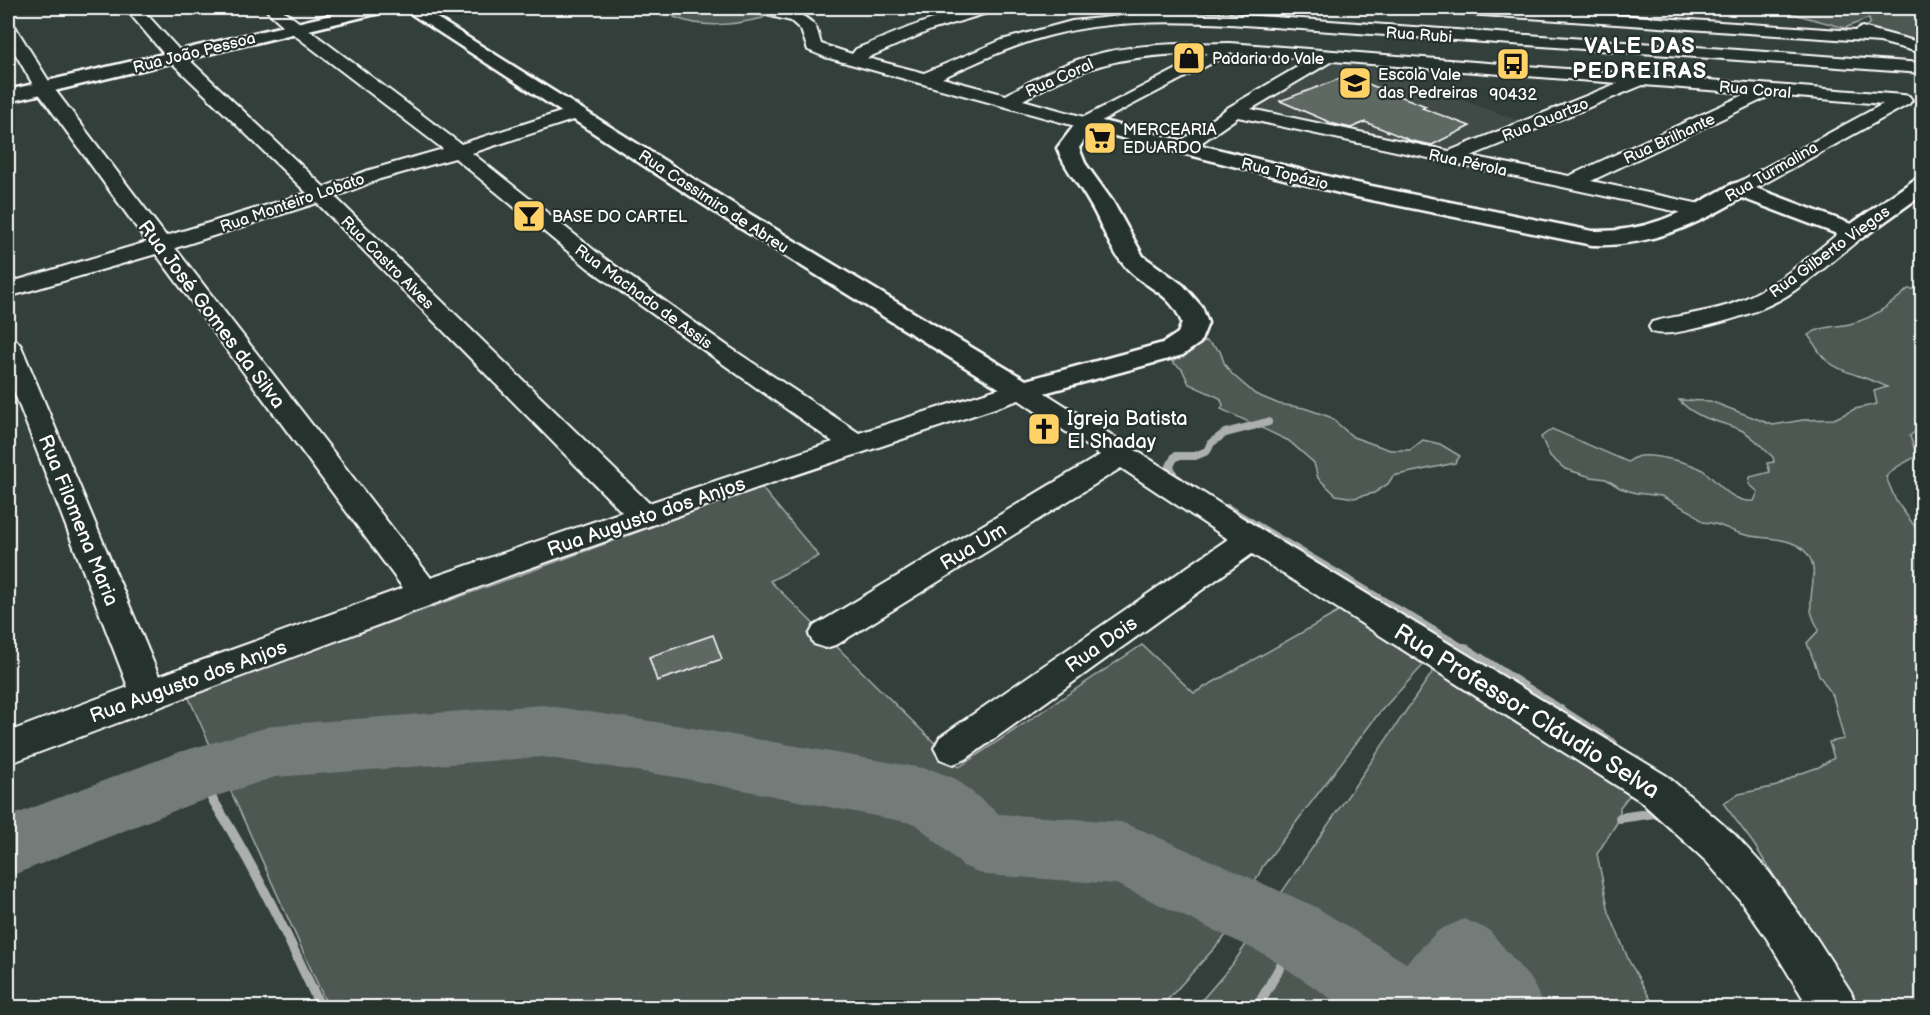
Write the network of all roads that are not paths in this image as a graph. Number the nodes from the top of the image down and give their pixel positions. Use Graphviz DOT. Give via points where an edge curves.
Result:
graph roads {
  1 [pos="133,8"];
  2 [pos="271,8"];
  3 [pos="380,8"];
  4 [pos="410,8"];
  5 [pos="755,8"];
  6 [pos="989,8"];
  7 [pos="1455,8"];
  8 [pos="1231,13"];
  9 [pos="1804,16"];
  10 [pos="294,27"];
  11 [pos="8,28"];
  12 [pos="1467,37"];
  13 [pos="1879,37"];
  14 [pos="1229,48"];
  15 [pos="1923,48"];
  16 [pos="1330,55"];
  17 [pos="175,56"];
  18 [pos="857,58"];
  19 [pos="1479,67"];
  20 [pos="1923,68"];
  21 [pos="926,79"];
  22 [pos="1641,80"];
  23 [pos="44,88"];
  24 [pos="1923,88"];
  25 [pos="1769,90"];
  26 [pos="8,96"];
  27 [pos="1903,100"];
  28 [pos="1007,102"];
  29 [pos="1235,111"];
  30 [pos="576,114"];
  31 [pos="1086,123"];
  32 [pos="1181,148"];
  33 [pos="458,151"];
  34 [pos="1448,158"];
  35 [pos="1569,184"];
  36 [pos="1923,184"];
  37 [pos="1740,189"];
  38 [pos="321,195"];
  39 [pos="1702,211"];
  40 [pos="1853,233"];
  41 [pos="1614,240"];
  42 [pos="161,245"];
  43 [pos="8,290"];
  44 [pos="1661,327"];
  45 [pos="8,346"];
  46 [pos="1022,390"];
  47 [pos="854,443"];
  48 [pos="1120,456"];
  49 [pos="644,516"];
  50 [pos="1250,539"];
  51 [pos="425,594"];
  52 [pos="826,635"];
  53 [pos="148,695"];
  54 [pos="8,748"];
  55 [pos="953,748"];
  56 [pos="1834,1008"];
  1 -- 17 [label="street, Rua Castro Alves"];
  2 -- 10 [label="street, Rua Machado de Assis"];
  3 -- 10 [label="street, Rua João Pessoa"];
  4 -- 30 [label="street, Rua Cassimiro de Abreu"];
  5 -- 18 [label="street, Rua Topázio" via="796,18 808,28 814,47"];
  6 -- 18 [label="street" via="925,27"];
  7 -- 12 [label="street"];
  7 -- 13 [label="street"];
  8 -- 12 [label="street, Rua Rubi"];
  8 -- 14 [label="street"];
  8 -- 21 [label="street, Rua Rubi" via="1116,19 1066,27 1009,42"];
  9 -- 13 [label="street"];
  10 -- 17 [label="street, Rua João Pessoa"];
  10 -- 33 [label="street, Rua Machado de Assis"];
  11 -- 23 [label="street, Rua José Gomes da Silva"];
  12 -- 19 [label="street"];
  12 -- 20 [label="street, Rua Rubi"];
  13 -- 15 [label="street"];
  14 -- 16 [label="street, Rua Coral"];
  14 -- 28 [label="street, Rua Coral" via="1151,50 1094,60"];
  14 -- 31 [label="street"];
  16 -- 19 [label="street, Rua Coral"];
  16 -- 29 [label="street"];
  17 -- 23 [label="street, Rua João Pessoa"];
  17 -- 38 [label="street, Rua Castro Alves"];
  18 -- 21 [label="street, Rua Topázio" via="865,64"];
  19 -- 22 [label="street, Rua Coral"];
  21 -- 28 [label="street, Rua Topázio"];
  22 -- 25 [label="street, Rua Coral"];
  22 -- 34 [label="street, Rua Quartzo"];
  23 -- 26 [label="street, Rua João Pessoa"];
  23 -- 42 [label="street, Rua José Gomes da Silva"];
  24 -- 27 [label="street, Rua Turmalina"];
  25 -- 27 [label="street, Rua Coral"];
  25 -- 35 [label="street, Rua Brilhante"];
  27 -- 37 [label="street, Rua Turmalina"];
  28 -- 31 [label="street, Rua Topázio"];
  29 -- 32 [label="street"];
  29 -- 34 [label="street, Rua Pérola"];
  30 -- 33 [label="street, Rua Monteiro Lobato"];
  30 -- 46 [label="street, Rua Cassimiro de Abreu"];
  31 -- 32 [label="street, Rua Topázio"];
  31 -- 46 [label="street, Rua Augusto dos Anjos" via="1072,140 1069,155 1101,202 1133,261 1174,290 1189,307 1194,323 1190,337 1173,349"];
  32 -- 41 [label="street, Rua Topázio" via="1389,197"];
  33 -- 38 [label="street, Rua Monteiro Lobato" via="373,175"];
  33 -- 47 [label="street, Rua Machado de Assis" via="596,263"];
  34 -- 35 [label="street, Rua Pérola"];
  35 -- 39 [label="street, Rua Pérola"];
  36 -- 40 [label="street, Rua Gilberto Viegas"];
  37 -- 39 [label="street, Rua Turmalina"];
  37 -- 40 [label="street"];
  38 -- 42 [label="street, Rua Monteiro Lobato"];
  38 -- 49 [label="street, Rua Castro Alves"];
  39 -- 41 [label="street, Rua Turmalina" via="1656,233"];
  40 -- 44 [label="street, Rua Gilberto Viegas" via="1778,291 1700,321"];
  42 -- 43 [label="street, Rua Monteiro Lobato"];
  42 -- 51 [label="street, Rua José Gomes da Silva"];
  45 -- 53 [label="street, Rua Filomena Maria"];
  46 -- 47 [label="street, Rua Augusto dos Anjos"];
  46 -- 48 [label="street, Rua Professor Cláudio Selva"];
  47 -- 49 [label="street, Rua Augusto dos Anjos"];
  48 -- 50 [label="street, Rua Professor Cláudio Selva"];
  48 -- 52 [label="street, Rua Um"];
  49 -- 51 [label="street, Rua Augusto dos Anjos"];
  50 -- 55 [label="street, Rua Dois"];
  50 -- 56 [label="street, Rua Professor Cláudio Selva" via="1653,788 1742,870 1781,922"];
  51 -- 53 [label="street, Rua Augusto dos Anjos"];
  53 -- 54 [label="street, Rua Augusto dos Anjos"];
}
